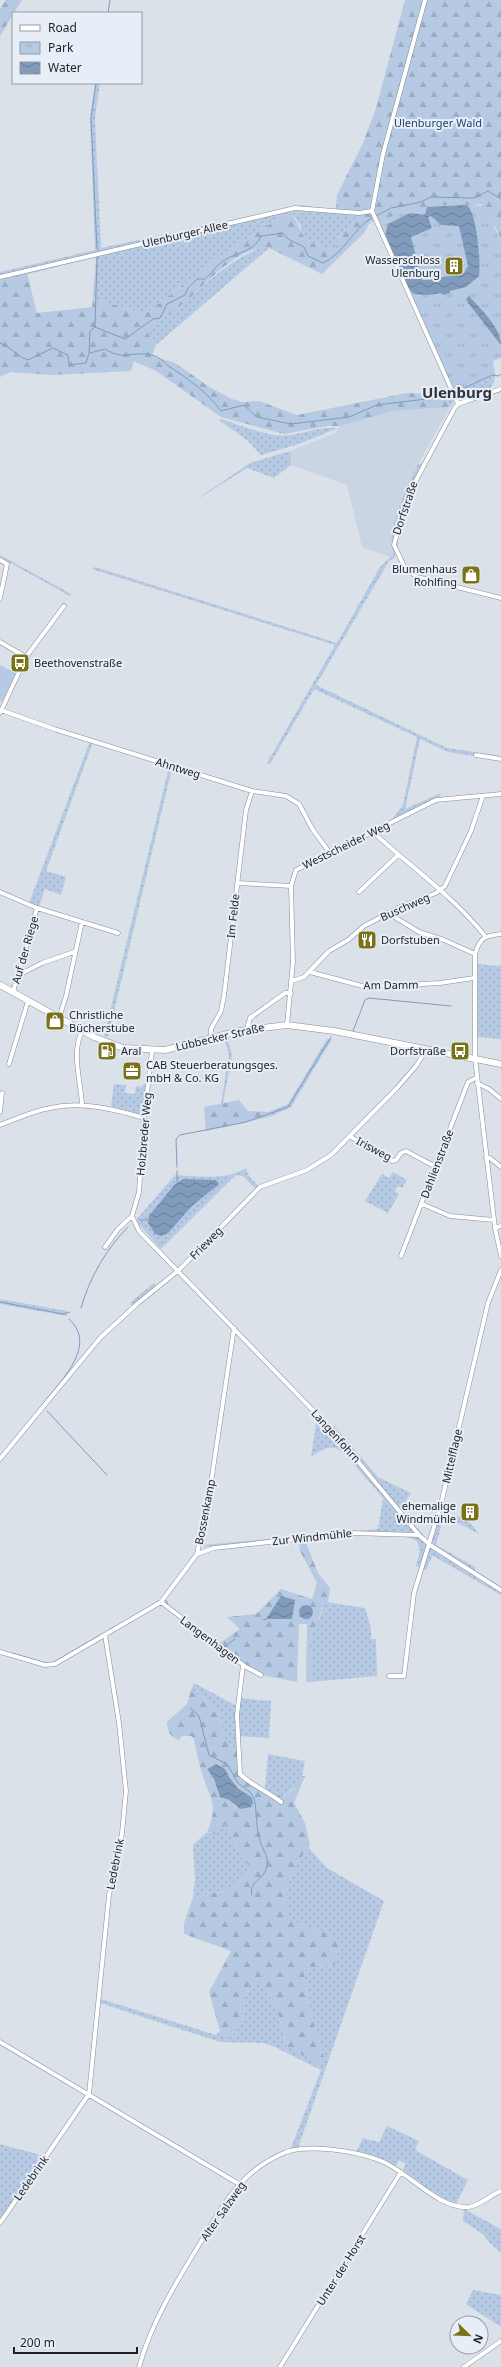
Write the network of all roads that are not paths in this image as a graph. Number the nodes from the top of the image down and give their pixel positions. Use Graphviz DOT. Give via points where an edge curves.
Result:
graph roads {
  1 [pos="425,0"];
  2 [pos="372,214"];
  3 [pos="0,278"];
  4 [pos="501,389"];
  5 [pos="458,404"];
  6 [pos="0,560"];
  7 [pos="0,598"];
  8 [pos="501,598"];
  9 [pos="64,606"];
  10 [pos="0,642"];
  11 [pos="26,657"];
  12 [pos="1,712"];
  13 [pos="476,755"];
  14 [pos="501,759"];
  15 [pos="252,791"];
  16 [pos="501,794"];
  17 [pos="484,796"];
  18 [pos="373,832"];
  19 [pos="330,853"];
  20 [pos="398,854"];
  21 [pos="237,883"];
  22 [pos="291,886"];
  23 [pos="441,889"];
  24 [pos="0,892"];
  25 [pos="359,892"];
  26 [pos="37,908"];
  27 [pos="388,913"];
  28 [pos="82,922"];
  29 [pos="118,933"];
  30 [pos="501,934"];
  31 [pos="485,936"];
  32 [pos="74,952"];
  33 [pos="475,954"];
  34 [pos="310,972"];
  35 [pos="17,976"];
  36 [pos="474,978"];
  37 [pos="292,981"];
  38 [pos="0,985"];
  39 [pos="12,992"];
  40 [pos="291,993"];
  41 [pos="28,1001"];
  42 [pos="59,1018"];
  43 [pos="287,1025"];
  44 [pos="247,1029"];
  45 [pos="82,1031"];
  46 [pos="211,1038"];
  47 [pos="424,1048"];
  48 [pos="152,1051"];
  49 [pos="475,1058"];
  50 [pos="9,1064"];
  51 [pos="501,1064"];
  52 [pos="476,1078"];
  53 [pos="477,1083"];
  54 [pos="2,1094"];
  55 [pos="501,1099"];
  56 [pos="82,1105"];
  57 [pos="0,1112"];
  58 [pos="144,1118"];
  59 [pos="0,1125"];
  60 [pos="351,1136"];
  61 [pos="486,1158"];
  62 [pos="436,1167"];
  63 [pos="501,1167"];
  64 [pos="422,1204"];
  65 [pos="132,1216"];
  66 [pos="494,1220"];
  67 [pos="501,1226"];
  68 [pos="495,1228"];
  69 [pos="105,1247"];
  70 [pos="401,1256"];
  71 [pos="501,1256"];
  72 [pos="179,1270"];
  73 [pos="501,1270"];
  74 [pos="234,1328"];
  75 [pos="0,1459"];
  76 [pos="419,1535"];
  77 [pos="200,1544"];
  78 [pos="430,1545"];
  79 [pos="205,1550"];
  80 [pos="197,1554"];
  81 [pos="501,1590"];
  82 [pos="161,1602"];
  83 [pos="105,1635"];
  84 [pos="0,1652"];
  85 [pos="243,1665"];
  86 [pos="261,1675"];
  87 [pos="389,1676"];
  88 [pos="281,1802"];
  89 [pos="0,2042"];
  90 [pos="89,2094"];
  91 [pos="401,2172"];
  92 [pos="239,2184"];
  93 [pos="501,2191"];
  94 [pos="0,2223"];
  95 [pos="501,2341"];
  96 [pos="139,2367"];
  97 [pos="280,2367"];
  98 [pos="464,2367"];
  1 -- 2 [label="street" via="383,154"];
  2 -- 3 [label="street, Ulenburger Allee" via="295,208"];
  2 -- 5 [label="street"];
  4 -- 5 [label="street"];
  5 -- 8 [label="street, Dorfstraße" via="417,476 400,518 394,545 405,568 417,577"];
  6 -- 7 [label="street" via="7,564"];
  9 -- 11 [label="street"];
  10 -- 11 [label="street"];
  11 -- 12 [label="street"];
  12 -- 15 [label="street, Ahntweg"];
  13 -- 14 [label="street"];
  15 -- 19 [label="street, Ahntweg" via="278,794 293,799 299,804 313,830"];
  15 -- 21 [label="street, Im Felde" via="246,810"];
  16 -- 17 [label="street, Westscheider Weg"];
  17 -- 18 [label="street, Westscheider Weg" via="436,800"];
  17 -- 23 [label="street" via="461,855 446,886"];
  18 -- 19 [label="street, Westscheider Weg"];
  18 -- 20 [label="street"];
  19 -- 22 [label="street, Westscheider Weg" via="296,870"];
  20 -- 23 [label="street"];
  20 -- 25 [label="street"];
  21 -- 22 [label="street"];
  21 -- 46 [label="street, Im Felde" via="224,996 221,1011 211,1029"];
  22 -- 37 [label="street" via="294,915"];
  23 -- 27 [label="street, Buschweg"];
  23 -- 31 [label="street"];
  24 -- 26 [label="street, Auf der Riege"];
  26 -- 28 [label="street, Auf der Riege"];
  26 -- 35 [label="street, Auf der Riege"];
  27 -- 33 [label="street" via="419,932"];
  27 -- 34 [label="street, Buschweg" via="364,926 348,940 329,951"];
  28 -- 29 [label="street, Auf der Riege"];
  28 -- 32 [label="street"];
  30 -- 31 [label="street"];
  31 -- 33 [label="street"];
  32 -- 35 [label="street" via="42,963"];
  32 -- 42 [label="street" via="72,970"];
  33 -- 36 [label="street"];
  34 -- 36 [label="street, Am Damm" via="366,987 440,983"];
  34 -- 37 [label="street, Buschweg" via="299,980"];
  35 -- 39 [label="street, Auf der Riege"];
  36 -- 49 [label="street"];
  37 -- 40 [label="street"];
  38 -- 39 [label="main road, Lübbecker Straße"];
  39 -- 41 [label="main road, Lübbecker Straße"];
  40 -- 43 [label="street"];
  40 -- 44 [label="street" via="285,993 250,1018"];
  41 -- 42 [label="main road, Lübbecker Straße"];
  41 -- 50 [label="street"];
  42 -- 45 [label="main road, Lübbecker Straße"];
  43 -- 44 [label="main road, Lübbecker Straße"];
  43 -- 47 [label="main road, Lübbecker Straße"];
  44 -- 46 [label="main road, Lübbecker Straße"];
  45 -- 48 [label="main road, Lübbecker Straße" via="118,1046"];
  45 -- 56 [label="street" via="78,1039"];
  46 -- 48 [label="main road, Lübbecker Straße" via="176,1048"];
  47 -- 49 [label="main road, Lübbecker Straße"];
  47 -- 60 [label="street, Frieweg" via="416,1066"];
  48 -- 58 [label="street, Holzbreder Weg"];
  49 -- 51 [label="main road, Lübbecker Straße"];
  49 -- 52 [label="street"];
  52 -- 53 [label="street"];
  52 -- 62 [label="street, Dahlienstraße" via="468,1082"];
  53 -- 55 [label="street"];
  53 -- 61 [label="street"];
  54 -- 57 [label="street"];
  56 -- 58 [label="street" via="112,1109"];
  56 -- 59 [label="street" via="46,1108"];
  58 -- 65 [label="street, Holzbreder Weg" via="139,1192"];
  60 -- 62 [label="street, Irisweg" via="392,1161 396,1160 401,1152 406,1151"];
  60 -- 72 [label="street, Frieweg" via="323,1162 260,1187"];
  61 -- 63 [label="street" via="490,1158"];
  61 -- 66 [label="street"];
  62 -- 64 [label="street, Dahlienstraße"];
  64 -- 66 [label="street" via="450,1216"];
  64 -- 70 [label="street, Dahlienstraße"];
  65 -- 69 [label="street" via="118,1229"];
  65 -- 72 [label="street" via="139,1231"];
  66 -- 68 [label="street"];
  67 -- 68 [label="street"];
  68 -- 71 [label="street"];
  72 -- 74 [label="street, Langenfohrn"];
  72 -- 75 [label="street, Frieweg" via="100,1338"];
  73 -- 78 [label="street, Mittelflage" via="488,1303"];
  74 -- 76 [label="street, Langenfohrn" via="332,1430"];
  74 -- 77 [label="street, Bossenkamp"];
  76 -- 78 [label="street, Langenfohrn"];
  76 -- 79 [label="street, Zur Windmühle" via="351,1533"];
  77 -- 79 [label="street"];
  77 -- 80 [label="street, Bossenkamp"];
  78 -- 81 [label="street, Langenfohrn"];
  78 -- 87 [label="street, Mittelflage" via="414,1593 404,1676"];
  79 -- 80 [label="street, Zur Windmühle"];
  80 -- 82 [label="street, Bossenkamp"];
  82 -- 83 [label="street, Bossenkamp"];
  82 -- 85 [label="street, Langenhagen"];
  83 -- 84 [label="street, Bossenkamp" via="55,1664 45,1665"];
  83 -- 90 [label="street, Ledebrink" via="121,1737 126,1791 122,1833 109,1894"];
  85 -- 86 [label="street, Langenhagen"];
  85 -- 88 [label="street" via="238,1715 240,1774"];
  89 -- 90 [label="street"];
  90 -- 92 [label="street"];
  90 -- 94 [label="street, Ledebrink"];
  91 -- 92 [label="street, Alter Salzweg" via="368,2156 308,2149 291,2151 274,2158"];
  91 -- 93 [label="street, Alter Salzweg" via="445,2202 458,2206 475,2205"];
  91 -- 97 [label="street, Unter der Horst"];
  92 -- 96 [label="street, Alter Salzweg" via="175,2284"];
  95 -- 98 [label="street"];
}
